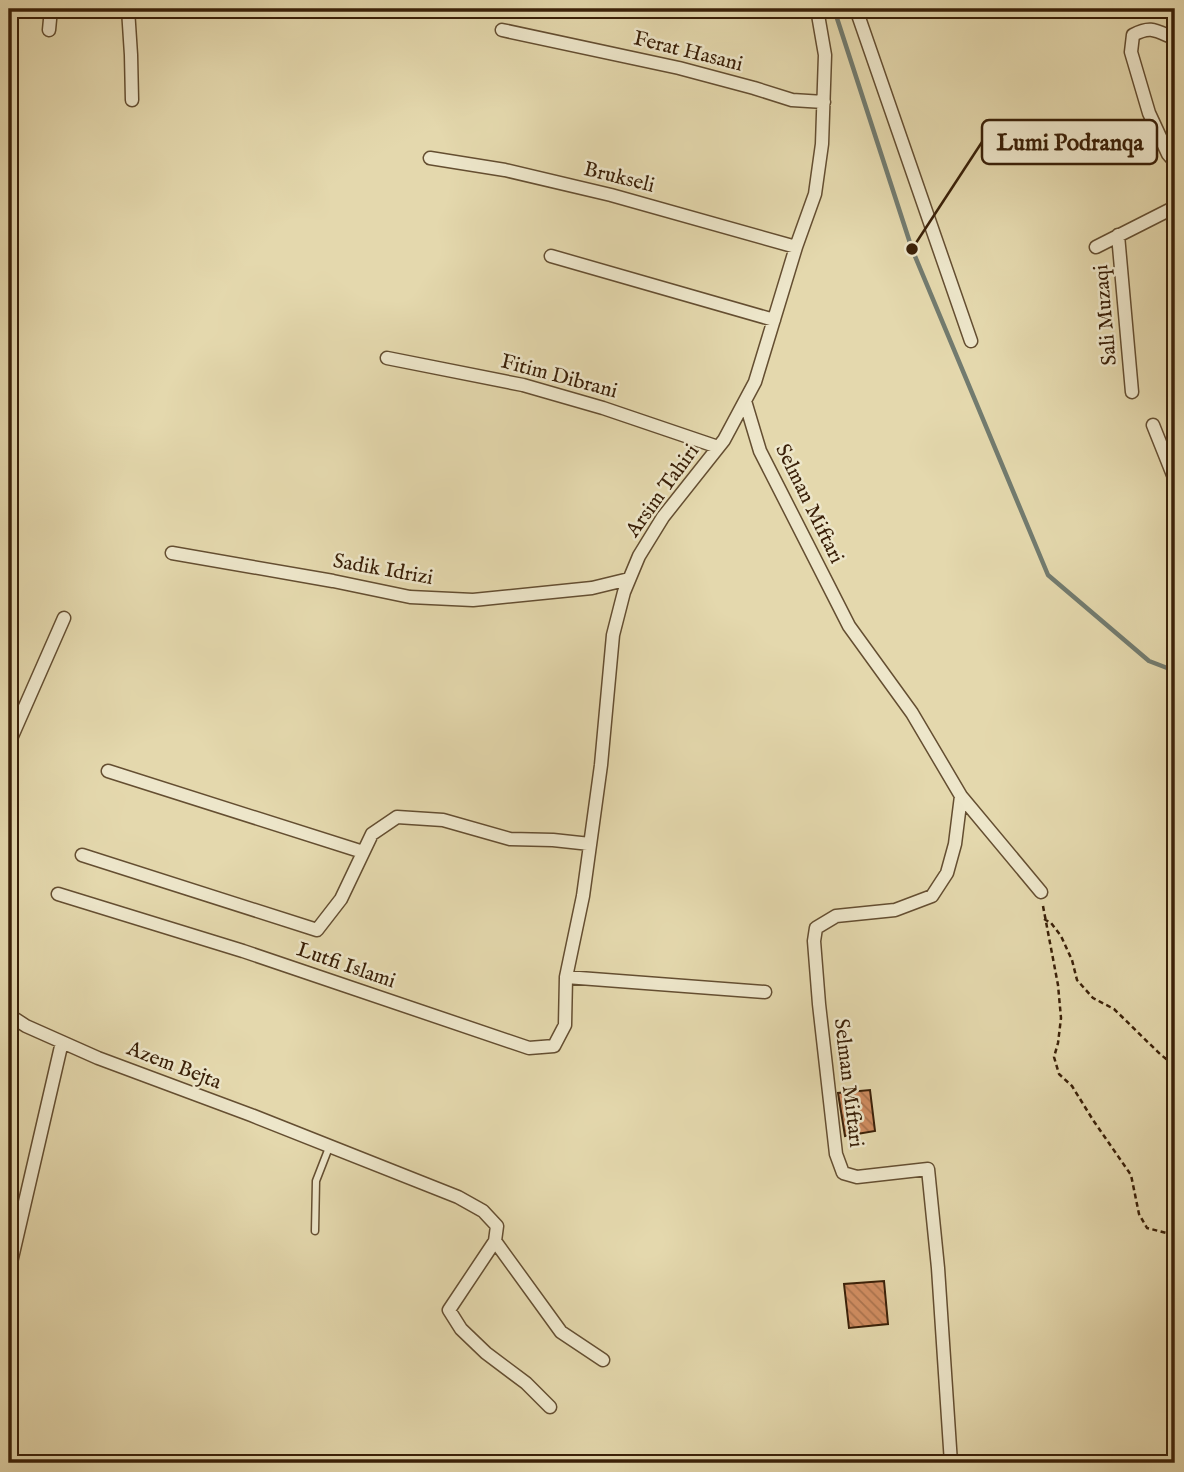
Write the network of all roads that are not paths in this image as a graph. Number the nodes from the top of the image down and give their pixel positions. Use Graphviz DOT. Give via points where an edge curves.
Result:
graph roads {
  1 [pos="51,9"];
  2 [pos="128,9"];
  3 [pos="817,9"];
  4 [pos="856,9"];
  5 [pos="49,30"];
  6 [pos="502,30"];
  7 [pos="1171,37"];
  8 [pos="132,100"];
  9 [pos="824,102"];
  10 [pos="430,158"];
  11 [pos="1175,162"];
  12 [pos="1175,207"];
  13 [pos="1118,235"];
  14 [pos="796,247"];
  15 [pos="1096,247"];
  16 [pos="551,256"];
  17 [pos="774,320"];
  18 [pos="971,341"];
  19 [pos="387,358"];
  20 [pos="1132,392"];
  21 [pos="745,401"];
  22 [pos="1153,425"];
  23 [pos="719,447"];
  24 [pos="1175,480"];
  25 [pos="172,553"];
  26 [pos="629,579"];
  27 [pos="64,618"];
  28 [pos="9,743"];
  29 [pos="108,771"];
  30 [pos="961,796"];
  31 [pos="590,844"];
  32 [pos="363,852"];
  33 [pos="82,855"];
  34 [pos="1041,892"];
  35 [pos="58,894"];
  36 [pos="566,977"];
  37 [pos="765,992"];
  38 [pos="9,1014"];
  39 [pos="62,1042"];
  40 [pos="330,1146"];
  41 [pos="315,1231"];
  42 [pos="495,1241"];
  43 [pos="9,1272"];
  44 [pos="603,1360"];
  45 [pos="550,1407"];
  46 [pos="950,1463"];
  1 -- 5 [label="street"];
  2 -- 8 [label="street"];
  3 -- 9 [label="street, Arsim Tahiri" via="825,55"];
  4 -- 18 [label="street"];
  6 -- 9 [label="street, Ferat Hasani" via="679,68 792,100"];
  7 -- 11 [label="street" via="1144,29 1133,35 1131,52 1149,113"];
  9 -- 14 [label="street, Arsim Tahiri" via="815,194"];
  10 -- 14 [label="street, Brukseli" via="611,195"];
  12 -- 13 [label="street, Sali Muzaqi"];
  13 -- 15 [label="street, Sali Muzaqi"];
  13 -- 20 [label="street, Sali Muzaqi"];
  14 -- 17 [label="street, Arsim Tahiri"];
  16 -- 17 [label="street"];
  17 -- 21 [label="street, Arsim Tahiri"];
  19 -- 23 [label="street, Fitim Dibrani" via="523,385"];
  21 -- 23 [label="street, Arsim Tahiri"];
  21 -- 30 [label="street, Selman Miftari" via="760,451 849,626 912,713"];
  22 -- 24 [label="street"];
  23 -- 26 [label="street, Arsim Tahiri" via="663,517"];
  25 -- 26 [label="street, Sadik Idrizi" via="410,597 473,600 592,588"];
  26 -- 31 [label="street, Arsim Tahiri" via="613,635"];
  27 -- 28 [label="street"];
  29 -- 32 [label="street"];
  30 -- 34 [label="street, Selman Miftari"];
  30 -- 46 [label="street, Selman Miftari" via="947,873 932,896 895,910 835,916 816,928 814,941 836,1154 843,1173 856,1177 928,1169"];
  31 -- 32 [label="street" via="510,838 443,820 397,817 372,834"];
  31 -- 36 [label="street, Arsim Tahiri"];
  32 -- 33 [label="street" via="341,899 317,930"];
  35 -- 36 [label="street, Lutfi Islami" via="529,1048 554,1046 565,1025"];
  36 -- 37 [label="street"];
  38 -- 39 [label="street, Azem Bejta"];
  39 -- 40 [label="street, Azem Bejta"];
  39 -- 43 [label="street"];
  40 -- 41 [label="lane" via="316,1181"];
  40 -- 42 [label="street, Azem Bejta" via="483,1211 497,1226"];
  42 -- 44 [label="street, Azem Bejta" via="561,1332"];
  42 -- 45 [label="street" via="449,1310 461,1329"];
}
